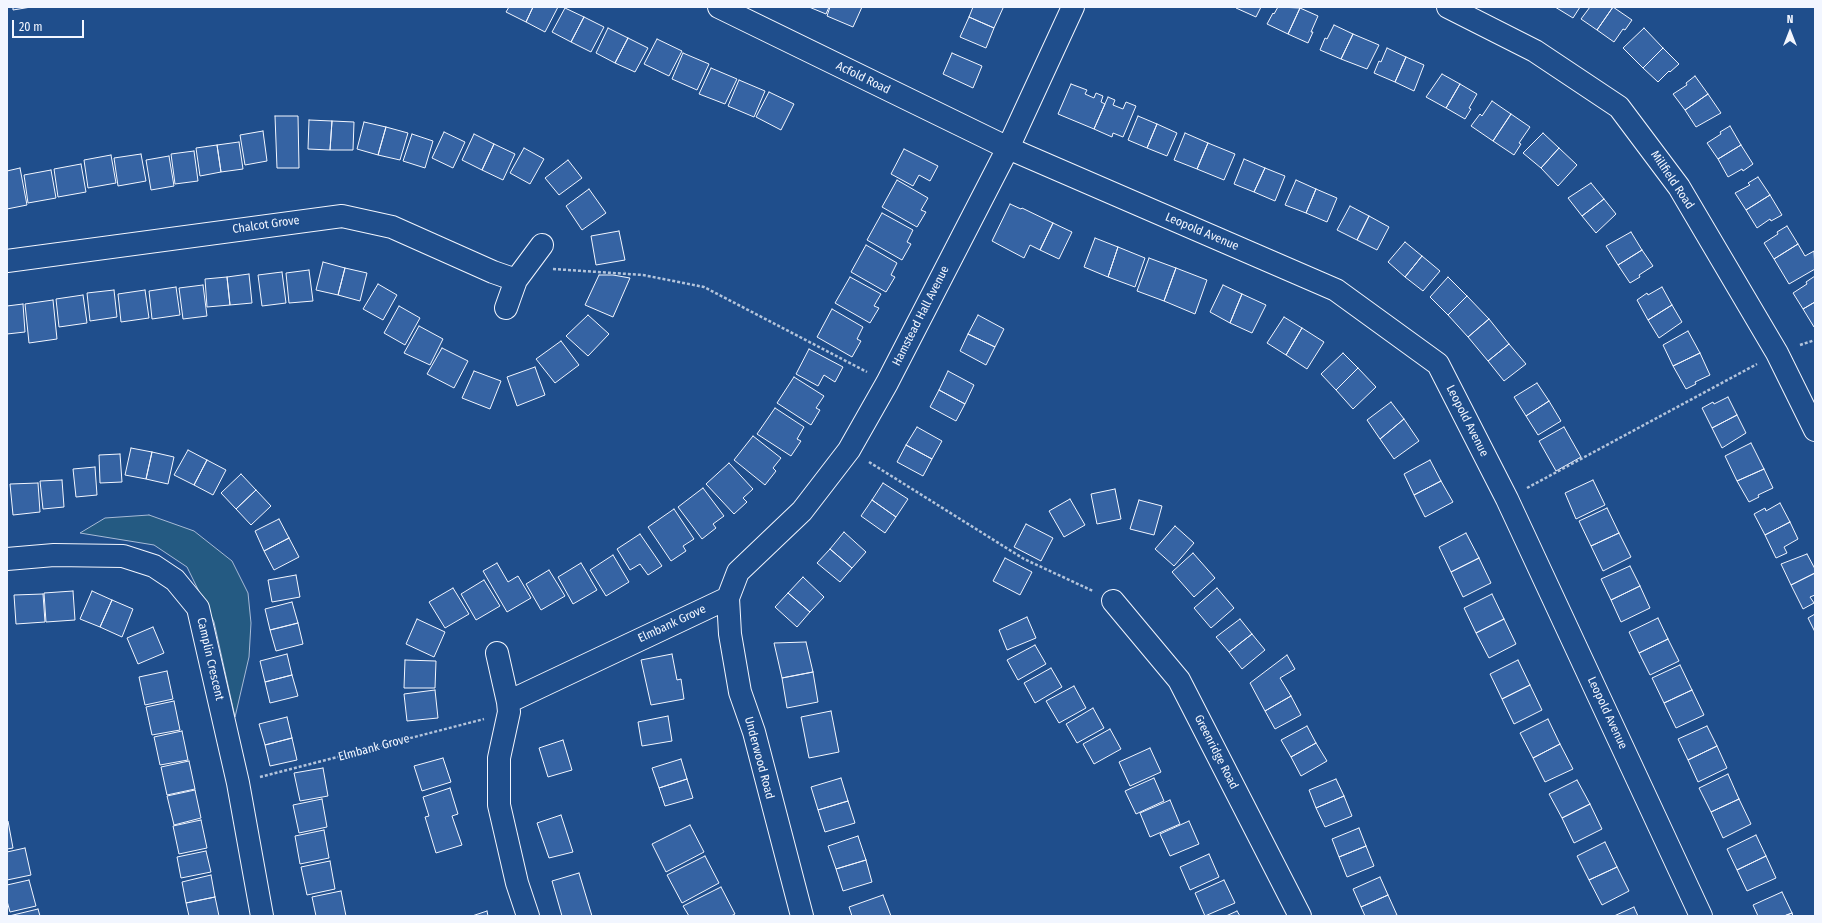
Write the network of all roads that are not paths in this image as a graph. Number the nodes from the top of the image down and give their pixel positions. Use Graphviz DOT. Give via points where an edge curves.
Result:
graph roads {
  1 [pos="719,7"];
  2 [pos="1073,7"];
  3 [pos="1448,7"];
  4 [pos="1008,148"];
  5 [pos="542,245"];
  6 [pos="7,261"];
  7 [pos="520,274"];
  8 [pos="506,308"];
  9 [pos="1815,430"];
  10 [pos="7,559"];
  11 [pos="728,598"];
  12 [pos="1113,601"];
  13 [pos="497,653"];
  14 [pos="509,707"];
  15 [pos="262,916"];
  16 [pos="528,916"];
  17 [pos="802,916"];
  18 [pos="1300,916"];
  19 [pos="1701,916"];
  1 -- 4 [label="street, Acfold Road"];
  2 -- 4 [label="street, Hamstead Hall Avenue"];
  3 -- 9 [label="street, Millfield Road" via="1535,51 1619,107 1679,187 1777,353"];
  4 -- 11 [label="street, Hamstead Hall Avenue" via="850,450 802,511 738,572"];
  4 -- 19 [label="street, Leopold Avenue" via="1336,290 1438,364 1507,499"];
  5 -- 7 [label="street"];
  6 -- 7 [label="street, Chalcot Grove" via="342,216 392,227 493,272"];
  7 -- 8 [label="street"];
  10 -- 15 [label="street, Camplin Crescent" via="54,555 123,556 154,566 176,580 198,608 238,783"];
  11 -- 14 [label="street, Elmbank Grove"];
  11 -- 17 [label="street, Underwood Road" via="730,634 740,692 754,732"];
  12 -- 18 [label="street, Greenridge Road" via="1179,680"];
  13 -- 14 [label="street"];
  14 -- 16 [label="street" via="499,758 499,805 517,883"];
}
